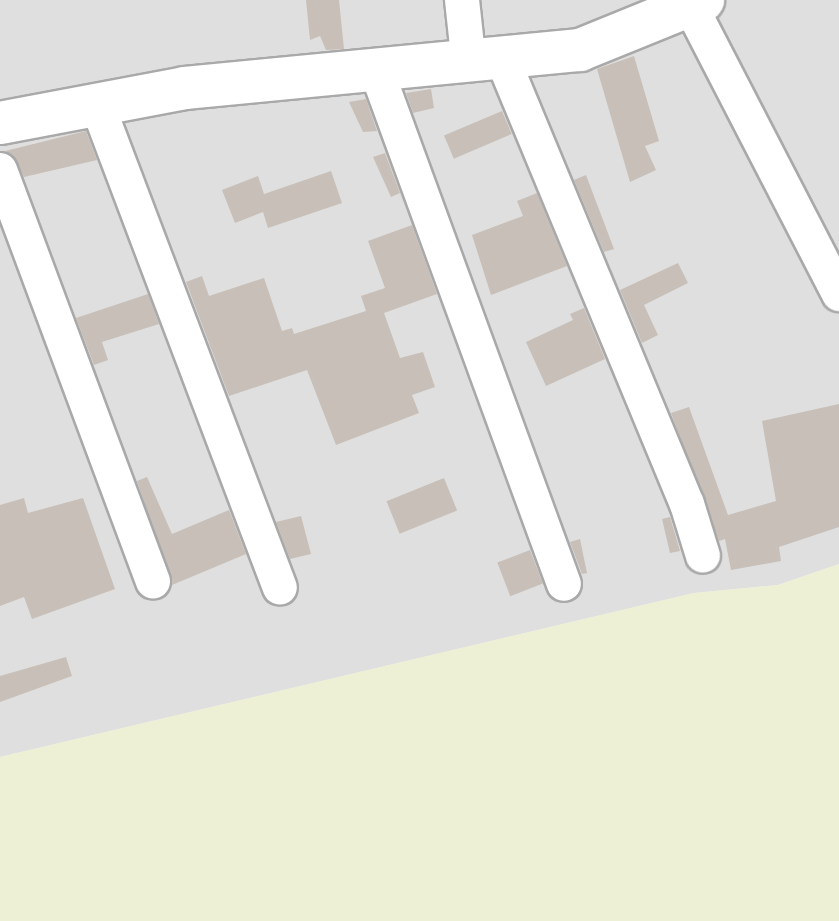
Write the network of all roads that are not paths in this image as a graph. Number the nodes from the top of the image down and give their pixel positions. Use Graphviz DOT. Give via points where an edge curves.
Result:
graph roads {
  1 [pos="462,0"];
  2 [pos="698,4"];
  3 [pos="486,62"];
  4 [pos="376,69"];
  5 [pos="97,104"];
  6 [pos="0,123"];
  7 [pos="0,170"];
  8 [pos="839,294"];
  9 [pos="703,556"];
  10 [pos="153,581"];
  11 [pos="564,584"];
  12 [pos="280,588"];
  1 -- 3 [label="street"];
  2 -- 3 [label="street" via="580,50"];
  2 -- 8 [label="street"];
  3 -- 4 [label="street"];
  3 -- 9 [label="street" via="687,504"];
  4 -- 5 [label="street" via="185,88"];
  4 -- 11 [label="street"];
  5 -- 6 [label="street"];
  5 -- 12 [label="street"];
  7 -- 10 [label="street"];
}
